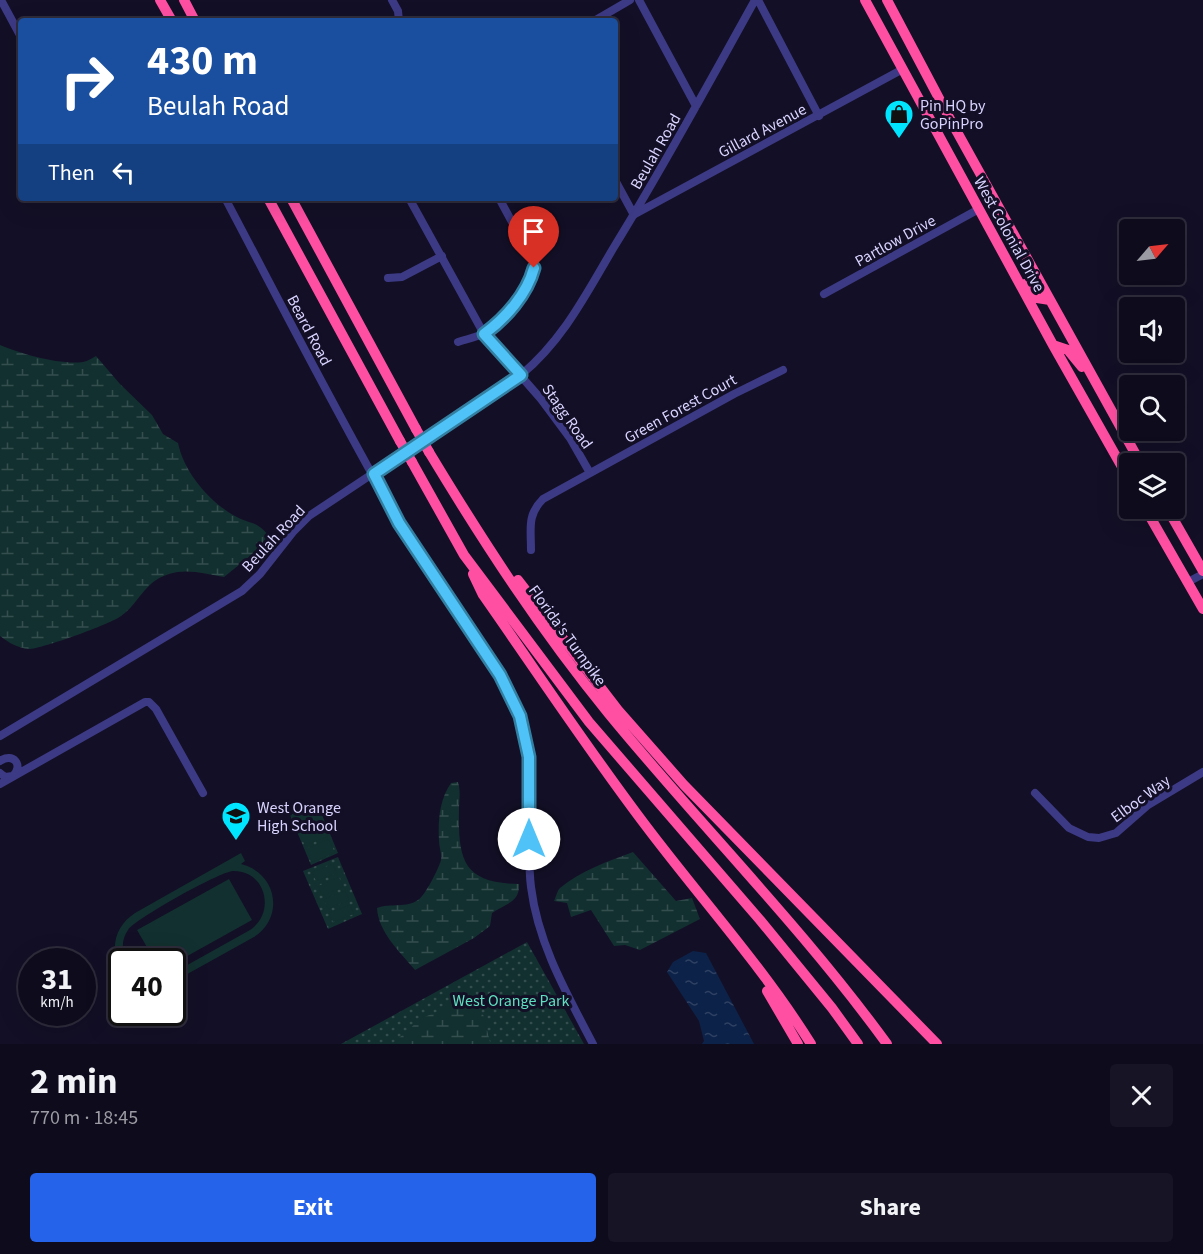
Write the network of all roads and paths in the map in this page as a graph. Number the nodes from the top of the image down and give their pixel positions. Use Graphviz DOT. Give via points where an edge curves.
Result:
graph roads {
  1 [pos="1,0"];
  2 [pos="160,0"];
  3 [pos="184,0"];
  4 [pos="392,0"];
  5 [pos="630,0"];
  6 [pos="639,0"];
  7 [pos="756,0"];
  8 [pos="865,0"];
  9 [pos="887,0"];
  10 [pos="170,18"];
  11 [pos="193,18"];
  12 [pos="398,18"];
  13 [pos="599,18"];
  14 [pos="18,31"];
  15 [pos="903,69"];
  16 [pos="696,106"];
  17 [pos="819,116"];
  18 [pos="951,121"];
  19 [pos="618,186"];
  20 [pos="227,201"];
  21 [pos="270,201"];
  22 [pos="293,201"];
  23 [pos="411,201"];
  24 [pos="501,201"];
  25 [pos="979,209"];
  26 [pos="634,215"];
  27 [pos="442,256"];
  28 [pos="1011,268"];
  29 [pos="388,278"];
  30 [pos="825,294"];
  31 [pos="1050,300"];
  32 [pos="484,334"];
  33 [pos="458,342"];
  34 [pos="1053,345"];
  35 [pos="783,370"];
  36 [pos="521,375"];
  37 [pos="1101,391"];
  38 [pos="1135,453"];
  39 [pos="1119,462"];
  40 [pos="590,473"];
  41 [pos="374,474"];
  42 [pos="1151,519"];
  43 [pos="1173,519"];
  44 [pos="477,531"];
  45 [pos="531,550"];
  46 [pos="464,555"];
  47 [pos="1203,572"];
  48 [pos="1188,582"];
  49 [pos="1203,609"];
  50 [pos="0,736"];
  51 [pos="1,757"];
  52 [pos="1203,772"];
  53 [pos="0,773"];
  54 [pos="14,776"];
  55 [pos="0,784"];
  56 [pos="203,793"];
  57 [pos="1035,793"];
  58 [pos="705,899"];
  59 [pos="845,987"];
  60 [pos="593,1044"];
  61 [pos="798,1044"];
  62 [pos="812,1044"];
  63 [pos="858,1044"];
  64 [pos="887,1044"];
  65 [pos="895,1044"];
  66 [pos="937,1044"];
  1 -- 14 [label="street"];
  2 -- 10 [label="highway"];
  3 -- 11 [label="highway"];
  4 -- 12 [label="street"];
  5 -- 13 [label="street"];
  6 -- 16 [label="street"];
  7 -- 16 [label="street, Beulah Road"];
  7 -- 17 [label="street"];
  8 -- 15 [label="highway, West Colonial Drive"];
  9 -- 18 [label="highway, West Colonial Drive"];
  15 -- 17 [label="street, Gillard Avenue"];
  15 -- 18 [label="highway" via="918,74"];
  15 -- 25 [label="highway, West Colonial Drive"];
  16 -- 26 [label="street, Beulah Road"];
  17 -- 26 [label="street, Gillard Avenue"];
  18 -- 31 [label="highway, West Colonial Drive"];
  19 -- 26 [label="street"];
  20 -- 41 [label="street, Beard Road"];
  21 -- 46 [label="highway, bridge"];
  22 -- 44 [label="highway, Florida's Turnpike, bridge" via="416,429"];
  23 -- 27 [label="street, Stagg Road"];
  24 -- 32 [label="street" via="534,268 509,311"];
  25 -- 28 [label="highway, West Colonial Drive"];
  25 -- 30 [label="street, Partlow Drive"];
  26 -- 36 [label="street, Beulah Road" via="567,326"];
  27 -- 29 [label="street" via="402,277"];
  27 -- 32 [label="street, Stagg Road"];
  28 -- 31 [label="highway" via="1037,298"];
  28 -- 34 [label="highway, West Colonial Drive"];
  31 -- 37 [label="highway, West Colonial Drive"];
  32 -- 33 [label="street"];
  32 -- 36 [label="street, Stagg Road"];
  34 -- 37 [label="highway" via="1068,350"];
  34 -- 39 [label="highway, West Colonial Drive"];
  35 -- 40 [label="street, Green Forest Court"];
  36 -- 40 [label="street, Stagg Road" via="570,438"];
  36 -- 41 [label="street, Beulah Road"];
  37 -- 38 [label="highway, West Colonial Drive"];
  40 -- 45 [label="street, Stagg Road" via="537,505 531,518"];
  41 -- 50 [label="street, Beulah Road" via="309,516 242,591"];
  41 -- 60 [label="street, Beard Road" via="399,523 500,675 520,716 529,757 529,860 535,908 554,966"];
  42 -- 48 [label="highway"];
  43 -- 47 [label="highway"];
  44 -- 59 [label="highway, Florida's Turnpike" via="541,626 610,715"];
  44 -- 66 [label="highway" via="618,710 684,785"];
  46 -- 58 [label="highway" via="483,595 594,755"];
  46 -- 63 [label="highway" via="588,722 760,920"];
  47 -- 48 [label="street"];
  48 -- 49 [label="highway"];
  51 -- 54 [label="street" via="17,762"];
  52 -- 57 [label="street, Elboc Way" via="1148,805 1116,832 1099,838 1069,828"];
  53 -- 54 [label="street"];
  54 -- 55 [label="street"];
  54 -- 56 [label="street" via="149,702"];
  58 -- 61 [label="highway" via="760,979"];
  58 -- 62 [label="highway"];
  59 -- 64 [label="highway, Florida's Turnpike"];
  59 -- 65 [label="highway"];
}
